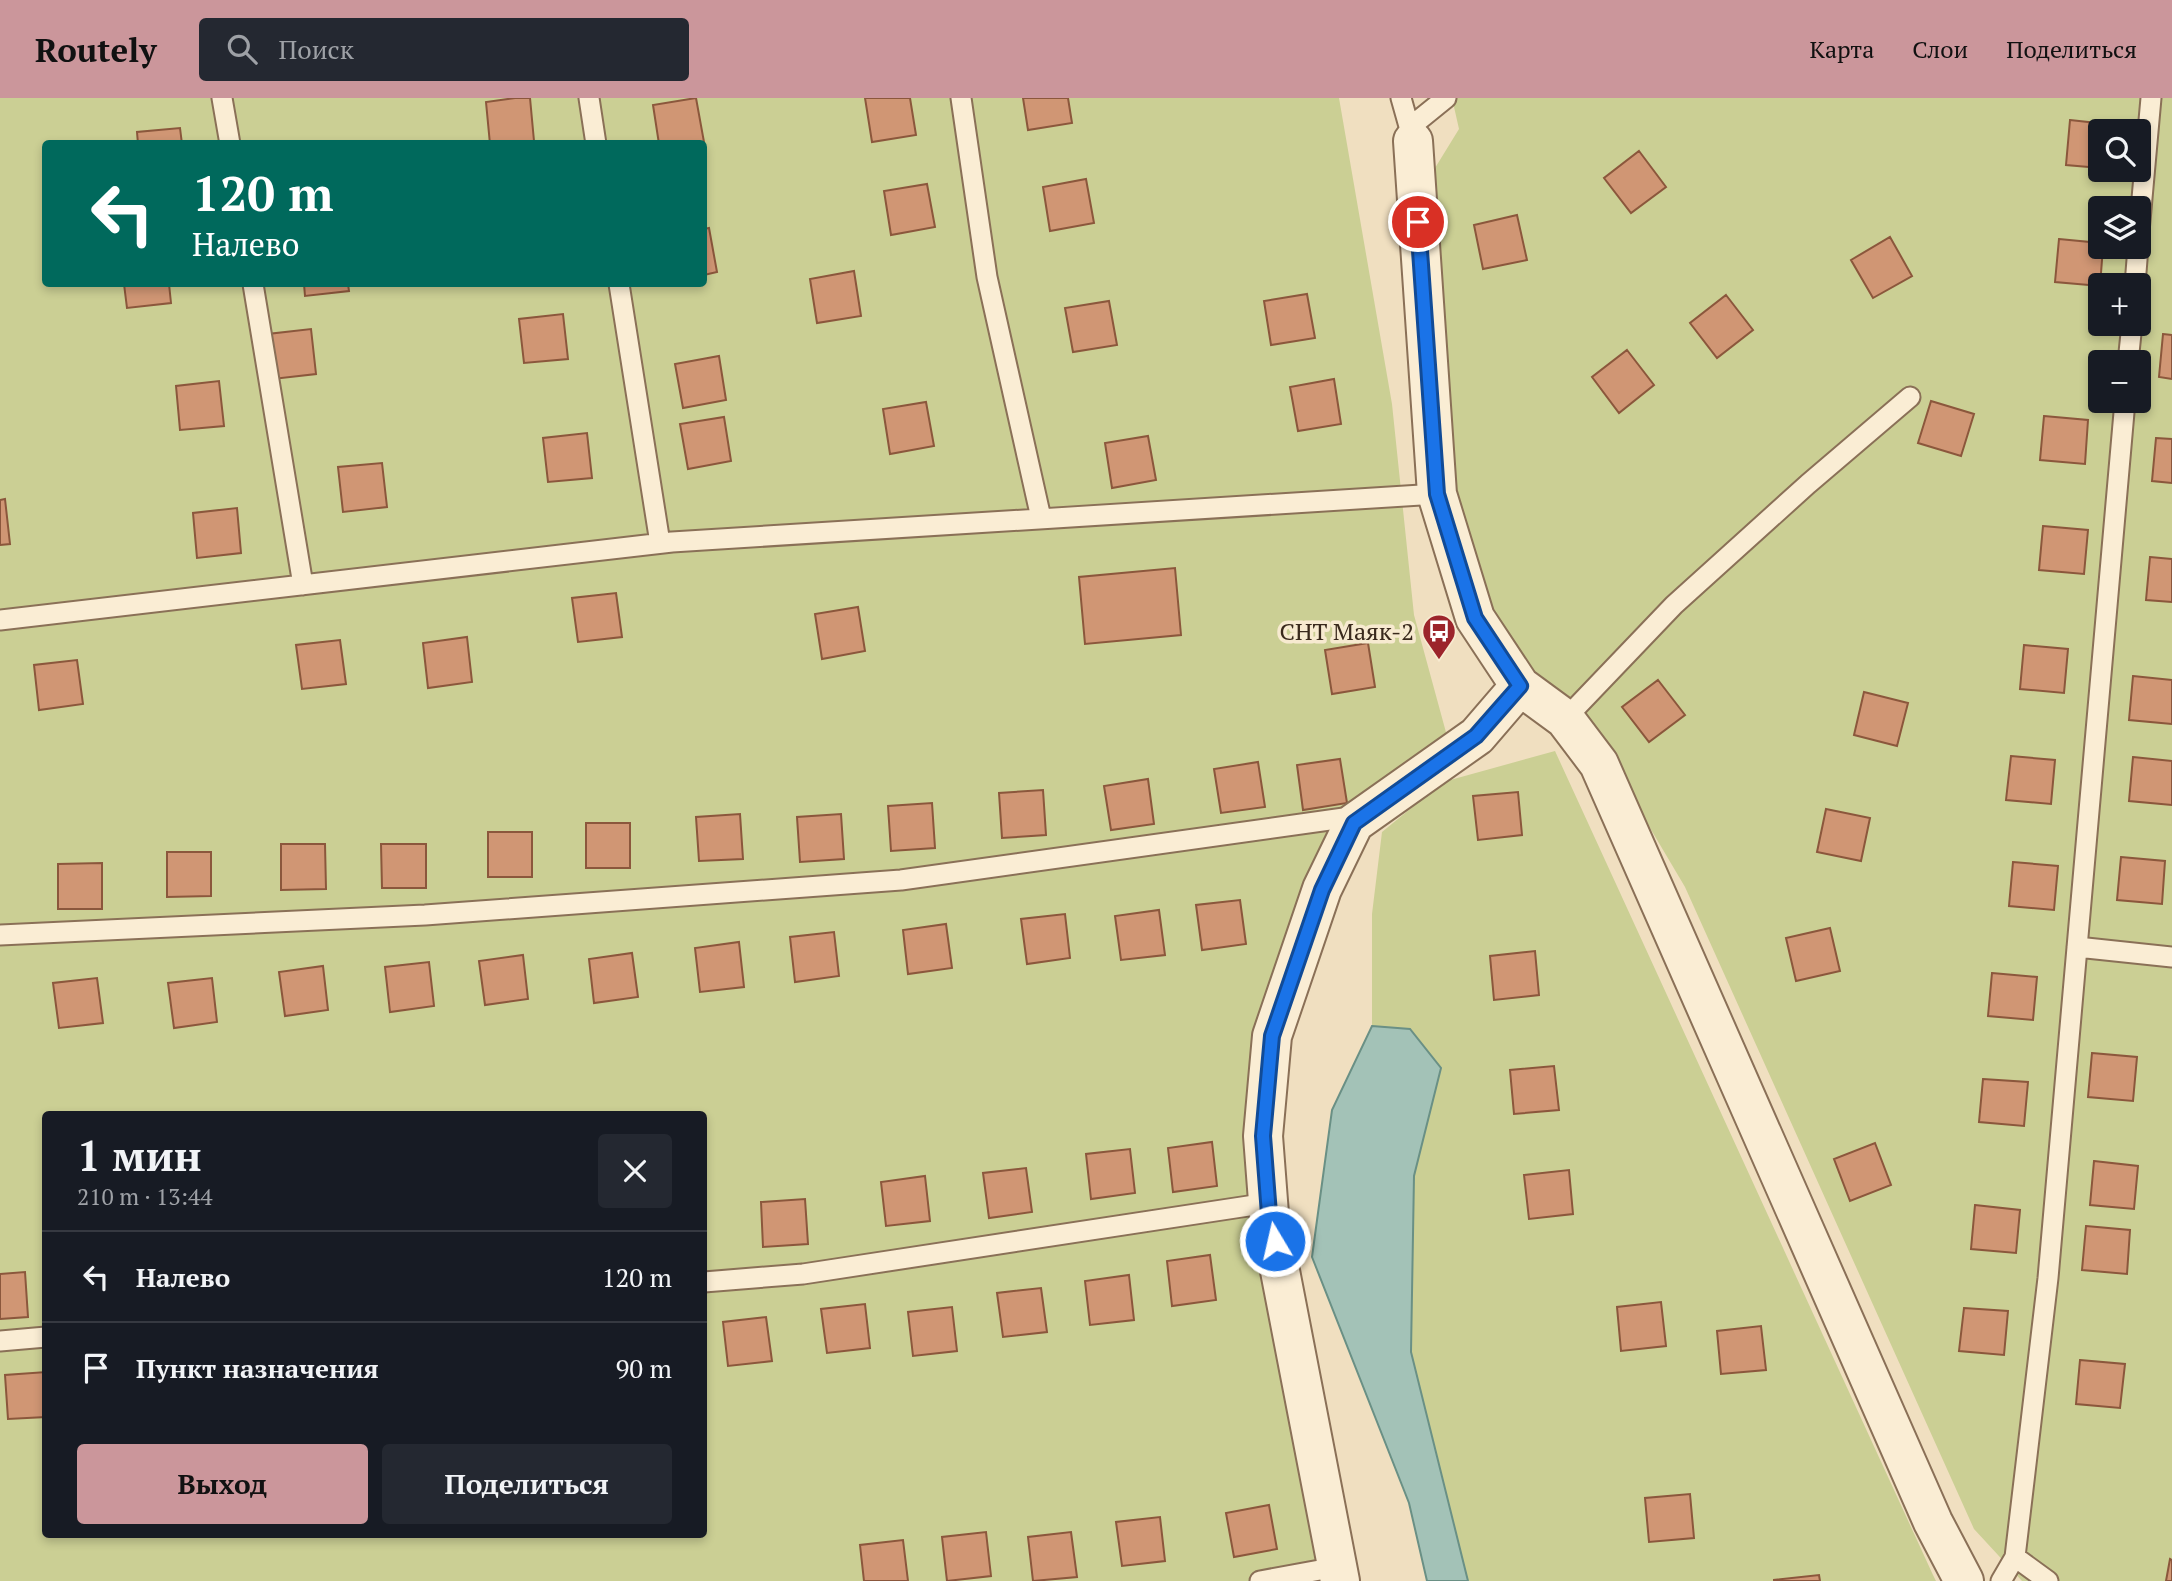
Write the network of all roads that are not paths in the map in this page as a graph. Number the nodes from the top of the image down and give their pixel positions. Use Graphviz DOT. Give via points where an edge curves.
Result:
graph roads {
  1 [pos="222,98"];
  2 [pos="589,98"];
  3 [pos="961,98"];
  4 [pos="1401,98"];
  5 [pos="1446,98"];
  6 [pos="2151,98"];
  7 [pos="1411,134"];
  8 [pos="229,140"];
  9 [pos="595,140"];
  10 [pos="2142,196"];
  11 [pos="253,287"];
  12 [pos="619,287"];
  13 [pos="1910,397"];
  14 [pos="2124,413"];
  15 [pos="1437,494"];
  16 [pos="1041,519"];
  17 [pos="660,544"];
  18 [pos="303,585"];
  19 [pos="0,620"];
  20 [pos="1520,686"];
  21 [pos="1565,719"];
  22 [pos="1366,815"];
  23 [pos="0,934"];
  24 [pos="2077,947"];
  25 [pos="2172,957"];
  26 [pos="1269,1203"];
  27 [pos="707,1282"];
  28 [pos="42,1337"];
  29 [pos="0,1341"];
  30 [pos="2015,1557"];
  31 [pos="1338,1574"];
  32 [pos="1260,1581"];
  33 [pos="1964,1581"];
  34 [pos="2001,1581"];
  35 [pos="2048,1581"];
  1 -- 8 [label="lane"];
  2 -- 9 [label="lane"];
  3 -- 16 [label="lane" via="987,277"];
  4 -- 7 [label="lane"];
  5 -- 7 [label="lane"];
  6 -- 10 [label="lane"];
  7 -- 15 [label="street"];
  11 -- 18 [label="lane"];
  12 -- 17 [label="lane"];
  13 -- 21 [label="lane" via="1674,605"];
  14 -- 24 [label="lane"];
  15 -- 16 [label="lane"];
  15 -- 20 [label="street" via="1475,618"];
  16 -- 17 [label="lane"];
  17 -- 18 [label="lane"];
  18 -- 19 [label="lane"];
  20 -- 21 [label="street"];
  20 -- 22 [label="street" via="1476,736"];
  21 -- 33 [label="street" via="1599,764 1933,1522"];
  22 -- 23 [label="lane" via="901,880 425,915"];
  22 -- 26 [label="street" via="1354,823 1322,890 1272,1036 1263,1136"];
  24 -- 25 [label="lane"];
  24 -- 30 [label="lane" via="2048,1278"];
  26 -- 27 [label="lane" via="803,1274"];
  26 -- 31 [label="street"];
  28 -- 29 [label="lane"];
  30 -- 34 [label="lane"];
  30 -- 35 [label="lane"];
  31 -- 32 [label="lane"];
}
